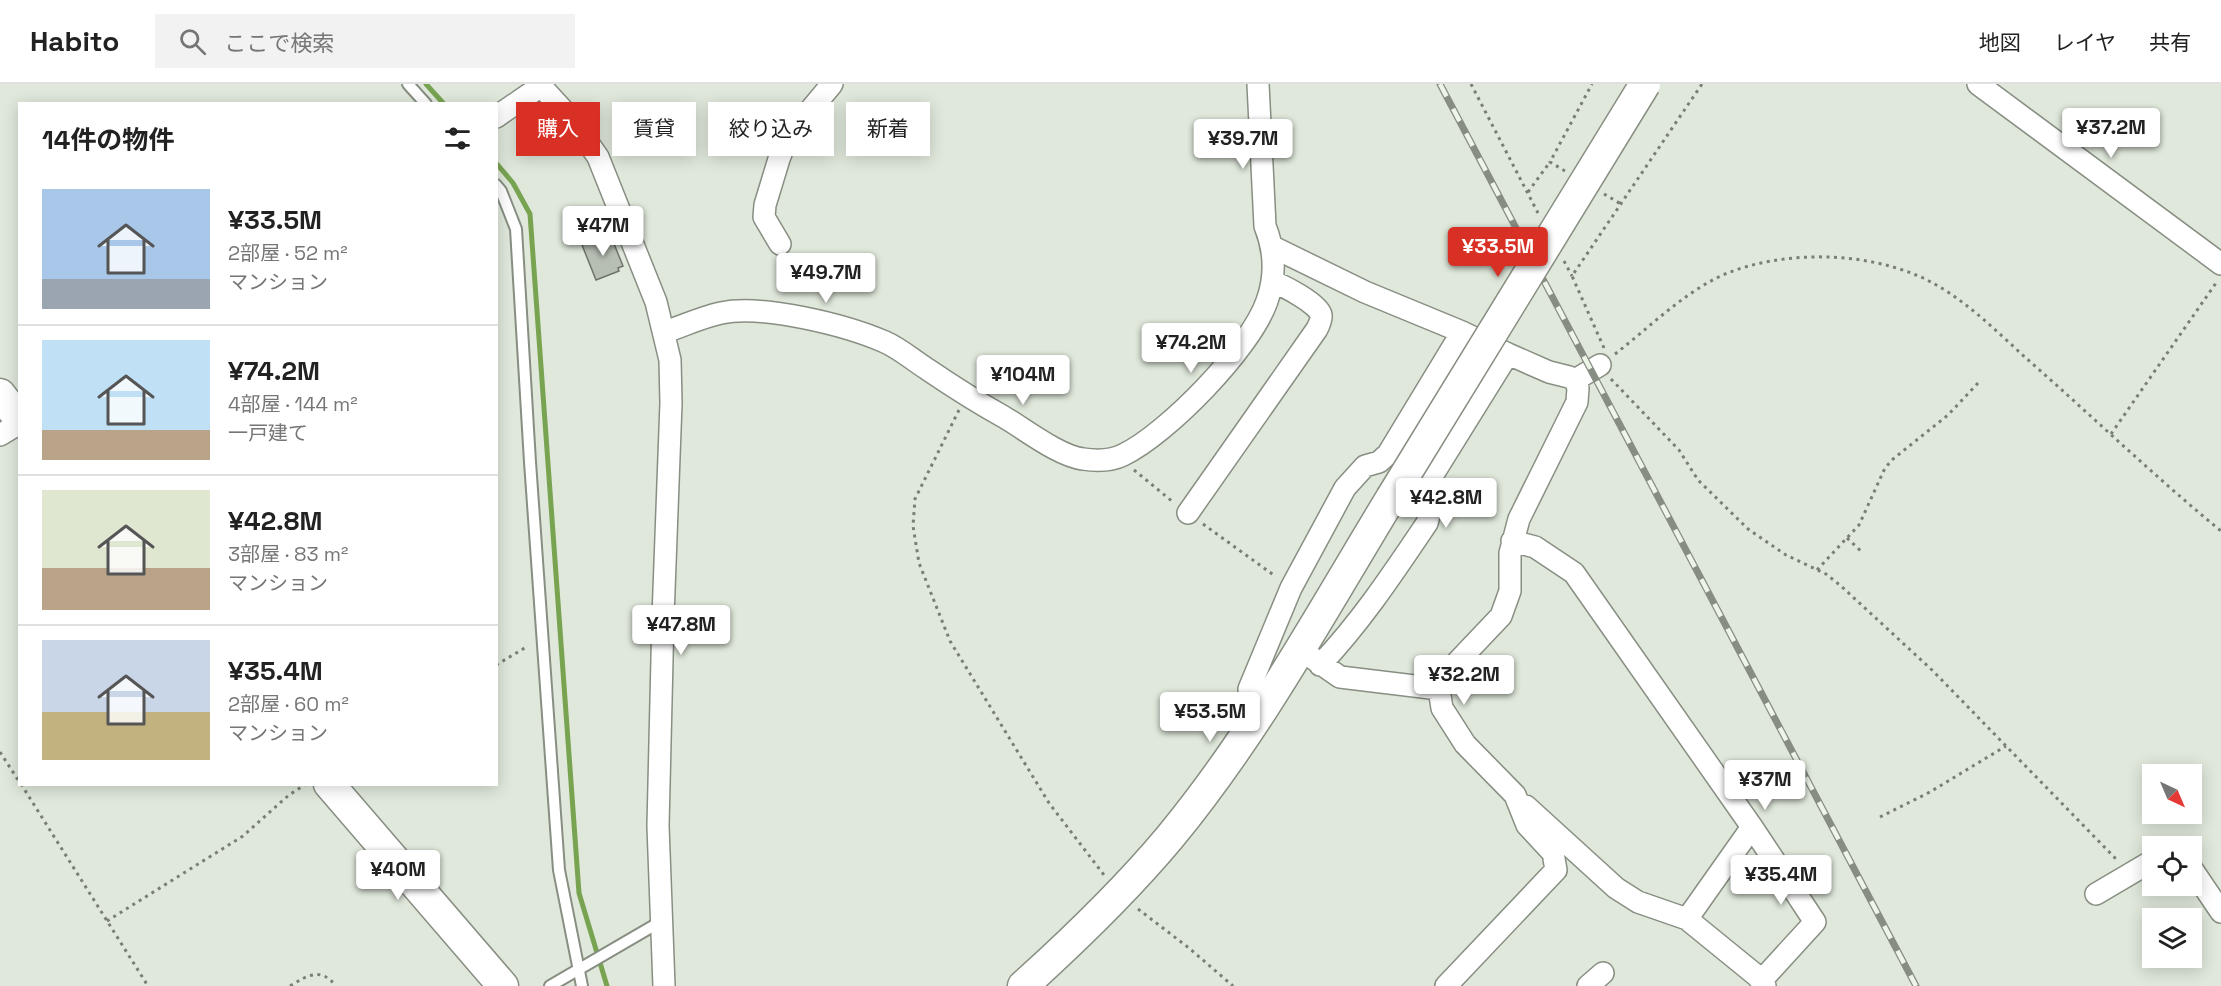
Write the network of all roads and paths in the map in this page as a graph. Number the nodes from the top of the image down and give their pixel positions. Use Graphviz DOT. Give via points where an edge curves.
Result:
graph roads {
  1 [pos="408,84"];
  2 [pos="832,84"];
  3 [pos="1258,84"];
  4 [pos="1471,84"];
  5 [pos="1645,84"];
  6 [pos="1701,84"];
  7 [pos="1978,84"];
  8 [pos="540,85"];
  9 [pos="424,102"];
  10 [pos="498,116"];
  11 [pos="1550,162"];
  12 [pos="498,187"];
  13 [pos="1528,193"];
  14 [pos="1539,214"];
  15 [pos="780,244"];
  16 [pos="1273,247"];
  17 [pos="1561,255"];
  18 [pos="2221,264"];
  19 [pos="1572,276"];
  20 [pos="2221,276"];
  21 [pos="1272,282"];
  22 [pos="665,332"];
  23 [pos="1462,332"];
  24 [pos="1508,354"];
  25 [pos="1603,362"];
  26 [pos="1575,380"];
  27 [pos="1979,382"];
  28 [pos="0,394"];
  29 [pos="966,395"];
  30 [pos="18,418"];
  31 [pos="18,422"];
  32 [pos="2110,434"];
  33 [pos="0,435"];
  34 [pos="1122,456"];
  35 [pos="1188,513"];
  36 [pos="2221,531"];
  37 [pos="1847,537"];
  38 [pos="1512,541"];
  39 [pos="1862,552"];
  40 [pos="1817,570"];
  41 [pos="1291,588"];
  42 [pos="543,637"];
  43 [pos="1310,656"];
  44 [pos="498,664"];
  45 [pos="1439,689"];
  46 [pos="1261,709"];
  47 [pos="2006,746"];
  48 [pos="0,752"];
  49 [pos="18,781"];
  50 [pos="21,786"];
  51 [pos="303,786"];
  52 [pos="331,786"];
  53 [pos="1515,795"];
  54 [pos="1880,817"];
  55 [pos="1752,827"];
  56 [pos="1574,850"];
  57 [pos="2142,866"];
  58 [pos="1556,870"];
  59 [pos="2130,873"];
  60 [pos="2202,884"];
  61 [pos="1119,894"];
  62 [pos="2096,894"];
  63 [pos="2221,912"];
  64 [pos="1687,919"];
  65 [pos="107,921"];
  66 [pos="660,922"];
  67 [pos="577,970"];
  68 [pos="1763,984"];
  69 [pos="148,986"];
  70 [pos="290,986"];
  71 [pos="336,986"];
  72 [pos="503,986"];
  73 [pos="550,986"];
  74 [pos="582,986"];
  75 [pos="664,986"];
  76 [pos="1023,986"];
  77 [pos="1233,986"];
  78 [pos="1446,986"];
  1 -- 9 [label="lane"];
  2 -- 15 [label="street" via="789,135 779,159 764,217"];
  3 -- 16 [label="street" via="1265,226"];
  4 -- 13 [label="path"];
  5 -- 43 [label="street, bridge" via="1391,498"];
  6 -- 19 [label="path"];
  7 -- 18 [label="street"];
  8 -- 10 [label="street"];
  8 -- 22 [label="street" via="573,121 598,157"];
  11 -- 13 [label="path"];
  12 -- 42 [label="lane" via="516,229"];
  13 -- 14 [label="path"];
  16 -- 21 [label="street"];
  16 -- 23 [label="street" via="1365,292"];
  17 -- 19 [label="path"];
  19 -- 25 [label="path" via="1600,336"];
  20 -- 32 [label="path"];
  21 -- 34 [label="street" via="1257,323 1221,372 1172,419"];
  21 -- 35 [label="street" via="1293,291 1319,311 1321,319"];
  22 -- 29 [label="street" via="721,313 764,311 806,319 886,343"];
  22 -- 66 [label="street" via="671,403 658,826"];
  23 -- 24 [label="street"];
  23 -- 41 [label="street" via="1388,454 1365,466 1345,488"];
  24 -- 26 [label="street"];
  24 -- 43 [label="street" via="1434,473 1427,523 1382,591"];
  25 -- 26 [label="street"];
  25 -- 32 [label="path" via="1671,308 1723,275 1778,260 1862,260 1917,275 1952,297 1982,319"];
  25 -- 40 [label="path" via="1720,503 1764,541"];
  26 -- 38 [label="street" via="1577,402"];
  27 -- 37 [label="path" via="1948,416 1889,463 1859,525"];
  28 -- 30 [label="street"];
  29 -- 34 [label="street" via="1070,455 1097,461"];
  29 -- 61 [label="path" via="915,500 913,526 919,563 950,641 1049,802"];
  31 -- 33 [label="street"];
  32 -- 36 [label="path"];
  34 -- 35 [label="path" via="1147,482"];
  35 -- 41 [label="path"];
  37 -- 39 [label="path"];
  37 -- 40 [label="path"];
  38 -- 45 [label="street" via="1510,591 1502,616 1445,675"];
  38 -- 55 [label="street" via="1535,547 1574,573"];
  40 -- 47 [label="path" via="1841,586 1909,648"];
  41 -- 46 [label="street" via="1249,689 1250,699"];
  42 -- 44 [label="path"];
  42 -- 67 [label="lane" via="559,870"];
  43 -- 45 [label="street" via="1340,677"];
  43 -- 46 [label="street"];
  45 -- 53 [label="street" via="1442,708 1465,744"];
  46 -- 61 [label="street" via="1193,806"];
  47 -- 54 [label="path"];
  47 -- 59 [label="path"];
  48 -- 49 [label="path"];
  50 -- 65 [label="path"];
  51 -- 65 [label="path" via="243,836"];
  52 -- 72 [label="street"];
  53 -- 56 [label="street"];
  53 -- 58 [label="street" via="1527,825 1553,853"];
  55 -- 64 [label="street"];
  55 -- 68 [label="street" via="1815,922"];
  56 -- 58 [label="street"];
  56 -- 64 [label="street" via="1616,888 1638,902"];
  57 -- 59 [label="street"];
  58 -- 78 [label="street"];
  59 -- 62 [label="street"];
  60 -- 63 [label="street"];
  61 -- 76 [label="street"];
  61 -- 77 [label="path"];
  64 -- 68 [label="street"];
  65 -- 69 [label="path"];
  66 -- 67 [label="lane"];
  66 -- 75 [label="street"];
  67 -- 73 [label="lane"];
  67 -- 74 [label="lane"];
  70 -- 71 [label="path" via="315,973"];
}
